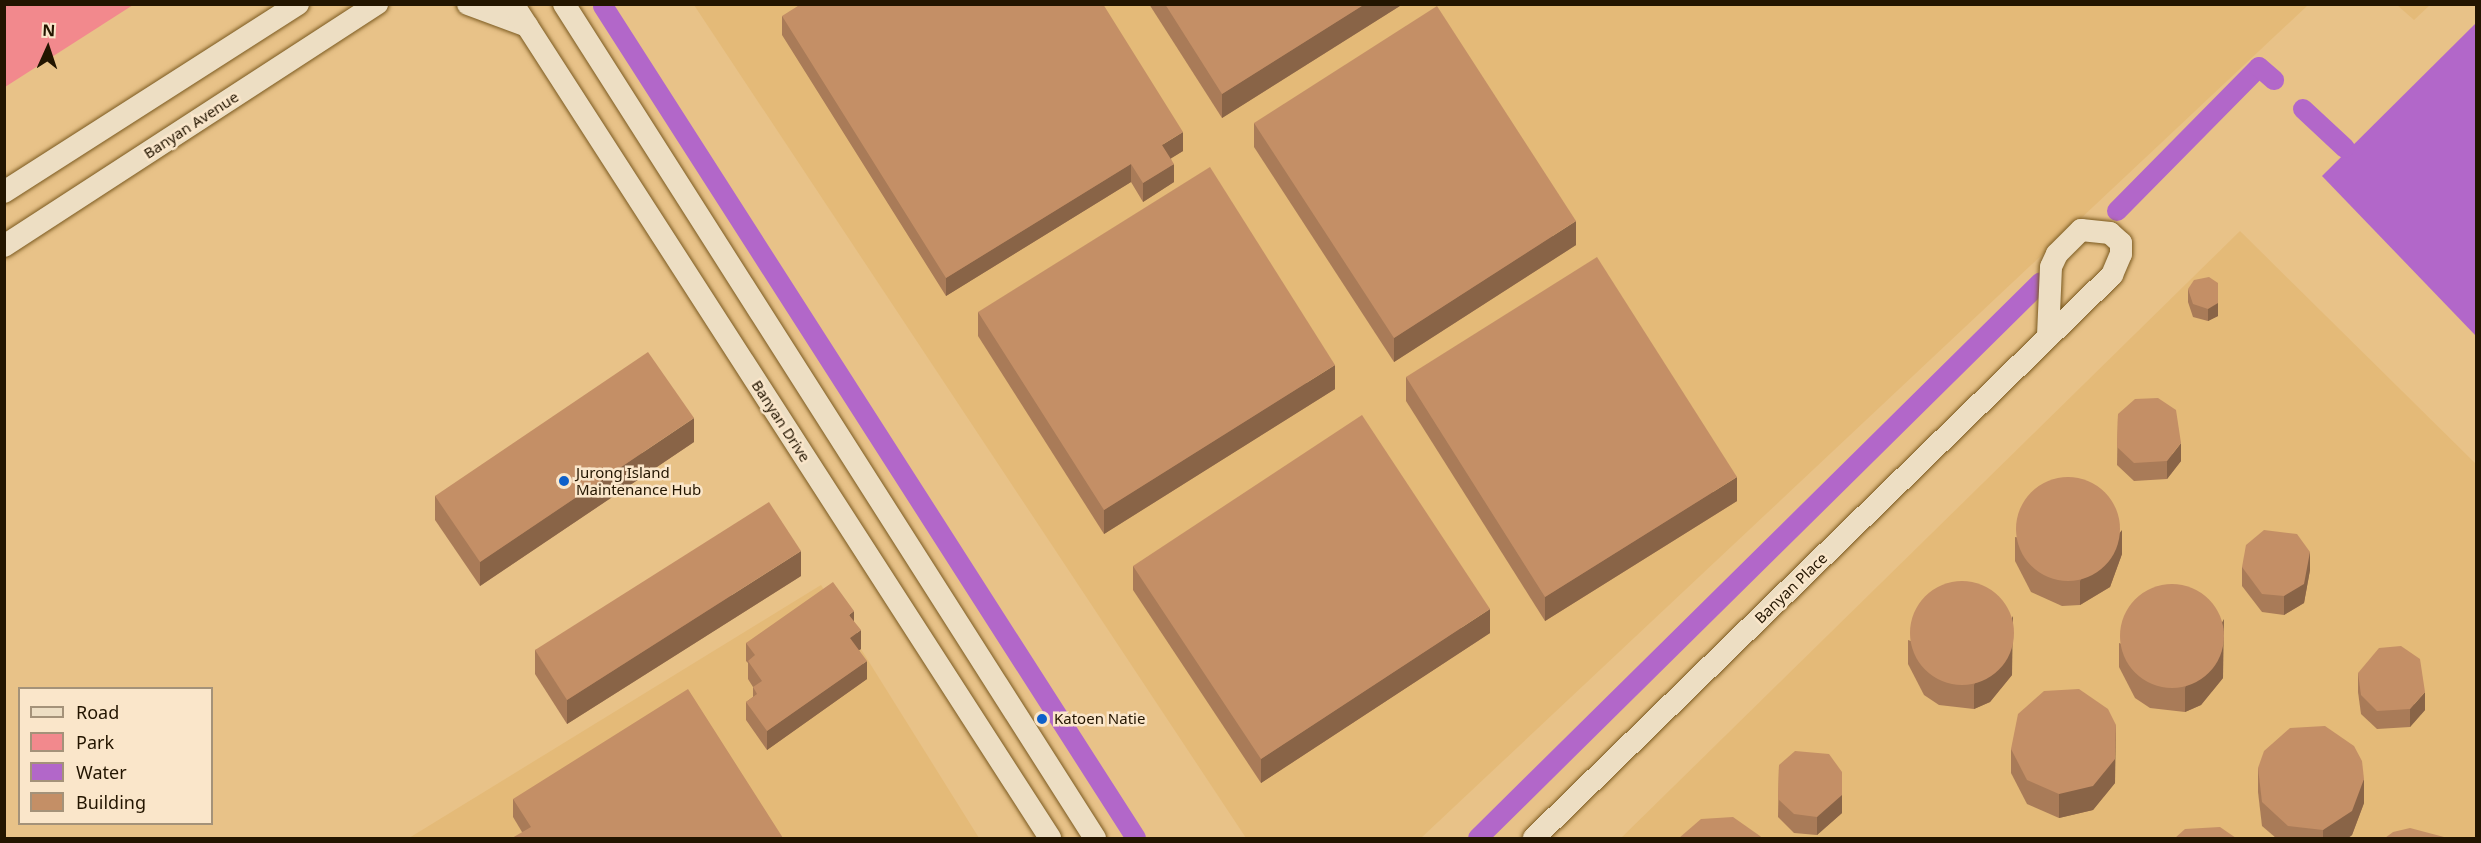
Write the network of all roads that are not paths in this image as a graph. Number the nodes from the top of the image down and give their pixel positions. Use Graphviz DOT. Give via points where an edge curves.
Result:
graph roads {
  1 [pos="298,4"];
  2 [pos="377,4"];
  3 [pos="468,4"];
  4 [pos="513,4"];
  5 [pos="564,4"];
  6 [pos="527,26"];
  7 [pos="4,192"];
  8 [pos="4,246"];
  9 [pos="2048,337"];
  10 [pos="1050,838"];
  11 [pos="1095,838"];
  12 [pos="1534,838"];
  1 -- 7 [label="street"];
  2 -- 8 [label="street, Banyan Avenue"];
  3 -- 6 [label="street"];
  4 -- 6 [label="street, Banyan Drive"];
  5 -- 11 [label="street"];
  6 -- 10 [label="street, Banyan Drive"];
  9 -- 9 [label="street, Banyan Place" via="2051,267 2056,254 2081,230 2101,228 2121,243 2120,263"];
  9 -- 12 [label="street, Banyan Place"];
}
